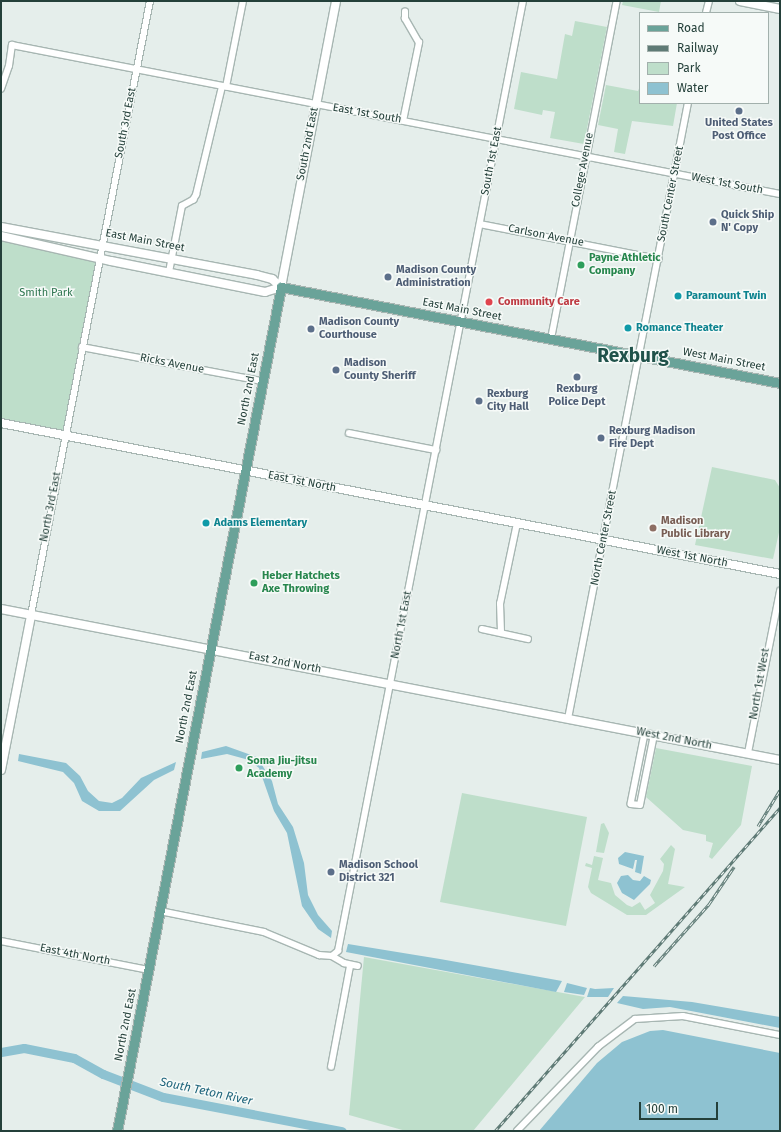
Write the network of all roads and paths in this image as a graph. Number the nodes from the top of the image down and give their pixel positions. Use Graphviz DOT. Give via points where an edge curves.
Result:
graph roads {
  1 [pos="150,1"];
  2 [pos="243,1"];
  3 [pos="336,1"];
  4 [pos="523,1"];
  5 [pos="617,1"];
  6 [pos="709,1"];
  7 [pos="740,1"];
  8 [pos="780,9"];
  9 [pos="405,12"];
  10 [pos="706,12"];
  11 [pos="137,69"];
  12 [pos="224,87"];
  13 [pos="1,89"];
  14 [pos="688,104"];
  15 [pos="316,105"];
  16 [pos="403,121"];
  17 [pos="496,139"];
  18 [pos="586,157"];
  19 [pos="674,174"];
  20 [pos="780,194"];
  21 [pos="480,224"];
  22 [pos="1,227"];
  23 [pos="1,236"];
  24 [pos="569,241"];
  25 [pos="102,245"];
  26 [pos="100,257"];
  27 [pos="171,258"];
  28 [pos="659,259"];
  29 [pos="168,272"];
  30 [pos="281,287"];
  31 [pos="460,322"];
  32 [pos="551,339"];
  33 [pos="82,347"];
  34 [pos="640,356"];
  35 [pos="262,381"];
  36 [pos="780,383"];
  37 [pos="1,423"];
  38 [pos="349,433"];
  39 [pos="65,436"];
  40 [pos="436,450"];
  41 [pos="245,471"];
  42 [pos="425,505"];
  43 [pos="517,523"];
  44 [pos="604,540"];
  45 [pos="780,574"];
  46 [pos="780,591"];
  47 [pos="1,609"];
  48 [pos="31,615"];
  49 [pos="482,629"];
  50 [pos="501,632"];
  51 [pos="528,639"];
  52 [pos="210,650"];
  53 [pos="390,684"];
  54 [pos="568,719"];
  55 [pos="645,734"];
  56 [pos="654,736"];
  57 [pos="748,754"];
  58 [pos="780,760"];
  59 [pos="1,770"];
  60 [pos="160,911"];
  61 [pos="1,941"];
  62 [pos="332,956"];
  63 [pos="350,966"];
  64 [pos="358,966"];
  65 [pos="148,970"];
  66 [pos="780,1035"];
  67 [pos="331,1067"];
  68 [pos="117,1131"];
  69 [pos="517,1131"];
  1 -- 11 [label="street, South 3rd East"];
  2 -- 12 [label="street"];
  3 -- 15 [label="street, South 2nd East"];
  4 -- 17 [label="street, South 1st East"];
  5 -- 18 [label="street, College Avenue"];
  6 -- 10 [label="street"];
  7 -- 8 [label="street"];
  9 -- 16 [label="street" via="405,19 419,43"];
  11 -- 12 [label="street, East 1st South"];
  11 -- 13 [label="street, East 1st South" via="12,45 8,71"];
  11 -- 25 [label="street, South 3rd East"];
  12 -- 15 [label="street, East 1st South"];
  12 -- 27 [label="street" via="196,195 193,200 182,206"];
  14 -- 19 [label="street, South Center Street"];
  15 -- 16 [label="street, East 1st South"];
  15 -- 30 [label="street, South 2nd East"];
  16 -- 17 [label="street, East 1st South"];
  17 -- 18 [label="street, East 1st South"];
  17 -- 21 [label="street, South 1st East"];
  18 -- 19 [label="street, East 1st South"];
  18 -- 24 [label="street, College Avenue"];
  19 -- 20 [label="street, West 1st South"];
  19 -- 28 [label="street, South Center Street"];
  21 -- 24 [label="street, Carlson Avenue"];
  21 -- 31 [label="street, South 1st East"];
  22 -- 25 [label="street, East Main Street"];
  23 -- 26 [label="street, East Main Street"];
  24 -- 28 [label="street, Carlson Avenue"];
  24 -- 32 [label="street, College Avenue"];
  25 -- 26 [label="street, North 3rd East"];
  25 -- 27 [label="street, East Main Street"];
  26 -- 29 [label="street, East Main Street"];
  26 -- 33 [label="street, North 3rd East"];
  27 -- 29 [label="street"];
  27 -- 30 [label="street, East Main Street" via="257,275 272,279"];
  28 -- 34 [label="street, South Center Street"];
  29 -- 30 [label="street, East Main Street" via="265,292"];
  30 -- 31 [label="main road, East Main Street"];
  30 -- 35 [label="main road, North 2nd East"];
  31 -- 32 [label="main road, East Main Street"];
  31 -- 40 [label="street, North 1st East"];
  32 -- 34 [label="main road, East Main Street"];
  33 -- 35 [label="street, Ricks Avenue"];
  33 -- 39 [label="street, North 3rd East"];
  34 -- 36 [label="main road, West Main Street"];
  34 -- 44 [label="street, North Center Street"];
  35 -- 41 [label="main road, North 2nd East"];
  37 -- 39 [label="street, East 1st North"];
  38 -- 40 [label="street"];
  39 -- 41 [label="street, East 1st North"];
  39 -- 48 [label="street, North 3rd East"];
  40 -- 42 [label="street, North 1st East"];
  41 -- 42 [label="street, East 1st North"];
  41 -- 52 [label="main road, North 2nd East"];
  42 -- 43 [label="street, East 1st North"];
  42 -- 53 [label="street, North 1st East"];
  43 -- 44 [label="street, East 1st North"];
  43 -- 50 [label="street" via="500,604"];
  44 -- 45 [label="street, West 1st North"];
  44 -- 54 [label="street, North Center Street"];
  46 -- 57 [label="street, North 1st West"];
  47 -- 48 [label="street, East 2nd North"];
  48 -- 52 [label="street, East 2nd North"];
  48 -- 59 [label="street, North 3rd East"];
  49 -- 50 [label="street"];
  50 -- 51 [label="street"];
  52 -- 53 [label="street, East 2nd North"];
  52 -- 60 [label="main road, North 2nd East"];
  53 -- 54 [label="street, East 2nd North"];
  53 -- 62 [label="street, North 1st East" via="338,951"];
  54 -- 55 [label="street, West 2nd North"];
  55 -- 56 [label="street, West 2nd North"];
  55 -- 56 [label="street" via="631,804 640,805"];
  56 -- 57 [label="street, West 2nd North"];
  57 -- 58 [label="street, West 2nd North"];
  60 -- 62 [label="street" via="251,929 312,954"];
  60 -- 65 [label="main road, North 2nd East"];
  61 -- 65 [label="street, East 4th North"];
  62 -- 63 [label="street"];
  63 -- 64 [label="street"];
  63 -- 67 [label="street"];
  65 -- 68 [label="main road, North 2nd East"];
  66 -- 69 [label="street" via="683,1016 635,1019 598,1048"];
}
